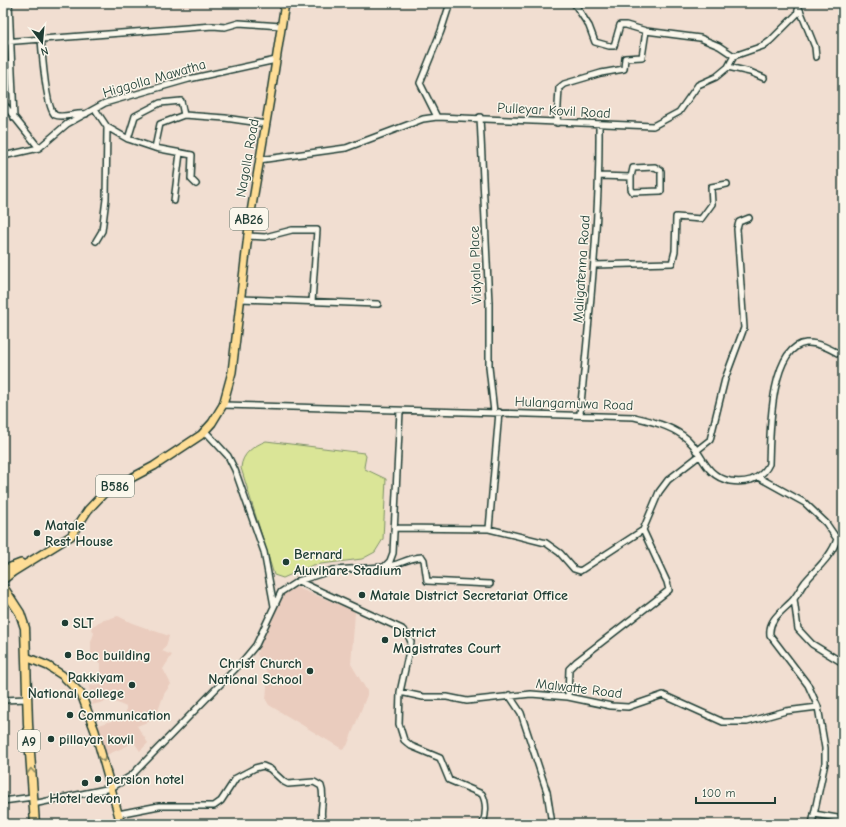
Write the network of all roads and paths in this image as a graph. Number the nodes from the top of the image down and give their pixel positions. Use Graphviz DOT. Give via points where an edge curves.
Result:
graph roads {
  1 [pos="9,3"];
  2 [pos="285,3"];
  3 [pos="450,3"];
  4 [pos="574,3"];
  5 [pos="800,3"];
  6 [pos="800,10"];
  7 [pos="281,26"];
  8 [pos="646,31"];
  9 [pos="41,39"];
  10 [pos="10,41"];
  11 [pos="3,42"];
  12 [pos="734,56"];
  13 [pos="816,57"];
  14 [pos="276,60"];
  15 [pos="728,67"];
  16 [pos="764,78"];
  17 [pos="3,103"];
  18 [pos="94,109"];
  19 [pos="86,114"];
  20 [pos="184,116"];
  21 [pos="437,117"];
  22 [pos="480,117"];
  23 [pos="14,118"];
  24 [pos="557,123"];
  25 [pos="266,124"];
  26 [pos="599,125"];
  27 [pos="107,127"];
  28 [pos="128,139"];
  29 [pos="39,148"];
  30 [pos="155,148"];
  31 [pos="180,152"];
  32 [pos="3,156"];
  33 [pos="260,160"];
  34 [pos="599,176"];
  35 [pos="631,177"];
  36 [pos="196,184"];
  37 [pos="727,184"];
  38 [pos="174,201"];
  39 [pos="749,218"];
  40 [pos="248,236"];
  41 [pos="96,241"];
  42 [pos="594,265"];
  43 [pos="240,300"];
  44 [pos="312,302"];
  45 [pos="378,304"];
  46 [pos="843,356"];
  47 [pos="223,405"];
  48 [pos="400,411"];
  49 [pos="496,412"];
  50 [pos="580,414"];
  51 [pos="206,431"];
  52 [pos="697,453"];
  53 [pos="758,477"];
  54 [pos="394,528"];
  55 [pos="489,529"];
  56 [pos="643,530"];
  57 [pos="837,539"];
  58 [pos="843,541"];
  59 [pos="38,557"];
  60 [pos="384,567"];
  61 [pos="3,570"];
  62 [pos="3,580"];
  63 [pos="298,581"];
  64 [pos="490,584"];
  65 [pos="3,588"];
  66 [pos="6,597"];
  67 [pos="794,599"];
  68 [pos="274,607"];
  69 [pos="26,657"];
  70 [pos="843,663"];
  71 [pos="400,692"];
  72 [pos="509,695"];
  73 [pos="568,697"];
  74 [pos="27,699"];
  75 [pos="3,700"];
  76 [pos="818,707"];
  77 [pos="111,788"];
  78 [pos="3,801"];
  79 [pos="33,801"];
  80 [pos="118,814"];
  81 [pos="814,814"];
  82 [pos="843,819"];
  83 [pos="35,824"];
  84 [pos="121,824"];
  85 [pos="324,824"];
  86 [pos="483,824"];
  87 [pos="552,824"];
  88 [pos="812,824"];
  1 -- 10 [label="street"];
  2 -- 7 [label="main road, Nagolla Road / AB26"];
  3 -- 21 [label="street" via="420,83"];
  4 -- 8 [label="street" via="589,26 595,42 614,46 620,26 626,25"];
  5 -- 6 [label="street"];
  6 -- 12 [label="street" via="763,46"];
  6 -- 13 [label="street"];
  7 -- 9 [label="street" via="239,23 225,27"];
  7 -- 14 [label="main road, Nagolla Road / AB26"];
  8 -- 12 [label="street" via="700,38"];
  8 -- 24 [label="street" via="642,57 625,58 624,69 601,73 564,84 559,88"];
  9 -- 10 [label="street"];
  9 -- 19 [label="street" via="51,110 60,116"];
  10 -- 11 [label="street"];
  10 -- 23 [label="street"];
  12 -- 15 [label="street, Pulleyar Kovil Road"];
  14 -- 18 [label="street, Higgolla Mawatha" via="189,79 105,103"];
  14 -- 25 [label="main road, Nagolla Road / AB26"];
  15 -- 16 [label="street"];
  15 -- 26 [label="street, Pulleyar Kovil Road" via="716,77 698,85 679,112 653,126"];
  17 -- 23 [label="street"];
  18 -- 19 [label="street, Higgolla Mawatha"];
  18 -- 27 [label="street"];
  19 -- 29 [label="street, Higgolla Mawatha" via="67,124"];
  20 -- 25 [label="street"];
  20 -- 28 [label="street" via="181,100 160,103 135,116"];
  20 -- 30 [label="street" via="160,124"];
  21 -- 22 [label="street, Pulleyar Kovil Road"];
  21 -- 33 [label="street, Pulleyar Kovil Road" via="423,119 346,148"];
  22 -- 24 [label="street, Pulleyar Kovil Road"];
  22 -- 49 [label="street, Vidyala Place" via="490,368"];
  23 -- 29 [label="street"];
  24 -- 26 [label="street, Pulleyar Kovil Road"];
  25 -- 33 [label="main road, Nagolla Road / AB26"];
  26 -- 34 [label="street, Maligatenna Road"];
  27 -- 28 [label="street"];
  27 -- 41 [label="street" via="106,200 102,231"];
  28 -- 30 [label="street"];
  29 -- 32 [label="street, Higgolla Mawatha"];
  30 -- 31 [label="street"];
  31 -- 36 [label="street" via="192,155 191,179"];
  31 -- 38 [label="street"];
  33 -- 40 [label="main road, Nagolla Road / AB26"];
  34 -- 35 [label="street"];
  34 -- 42 [label="street, Maligatenna Road"];
  35 -- 35 [label="street" via="632,169 636,167 659,169 662,191 633,192"];
  37 -- 42 [label="street" via="711,187 712,204 701,219 676,217 672,263"];
  39 -- 52 [label="street" via="739,222 737,229 744,328 725,380 710,440"];
  40 -- 43 [label="main road, Nagolla Road / AB26"];
  40 -- 44 [label="street" via="265,237 292,230 317,230"];
  42 -- 50 [label="street, Maligatenna Road"];
  43 -- 44 [label="street"];
  43 -- 47 [label="main road, Nagolla Road / AB26" via="232,372"];
  44 -- 45 [label="street"];
  46 -- 53 [label="street" via="811,343 796,346 790,352 778,375 772,399 768,464 766,470"];
  47 -- 48 [label="street, Hulangamuwa Road"];
  47 -- 51 [label="main road, Nagolla Road / AB26"];
  48 -- 49 [label="street, Hulangamuwa Road"];
  48 -- 54 [label="street"];
  49 -- 50 [label="street, Hulangamuwa Road"];
  49 -- 55 [label="street, Vidyala Place"];
  50 -- 52 [label="street, Hulangamuwa Road" via="634,417 656,422 683,435"];
  51 -- 59 [label="main road, B586" via="177,452 105,492 88,510 71,536"];
  51 -- 68 [label="street" via="228,456 235,470 264,552"];
  52 -- 53 [label="street, Hulangamuwa Road" via="709,471 723,479 746,481"];
  52 -- 56 [label="street" via="659,492"];
  53 -- 57 [label="street" via="805,503 826,523"];
  54 -- 55 [label="street"];
  54 -- 60 [label="street" via="394,553"];
  55 -- 56 [label="street" via="546,543 560,553 574,569 580,571"];
  56 -- 73 [label="street" via="669,590 569,669"];
  57 -- 58 [label="street"];
  57 -- 67 [label="street" via="834,548 804,583"];
  59 -- 61 [label="main road, B586"];
  59 -- 62 [label="main road, B586"];
  60 -- 63 [label="street" via="333,570"];
  60 -- 64 [label="street" via="396,566 409,558 422,557 427,581"];
  63 -- 68 [label="street" via="281,592"];
  63 -- 71 [label="street" via="402,629 408,635 410,649"];
  65 -- 66 [label="highway, A9"];
  66 -- 69 [label="highway, A9" via="20,613 24,623"];
  67 -- 70 [label="street" via="798,629 812,644"];
  67 -- 76 [label="street" via="772,620 770,635 808,685"];
  68 -- 77 [label="street" via="256,645 241,663 136,771"];
  69 -- 74 [label="highway, A9"];
  69 -- 77 [label="main road, one-way" via="62,675 81,694 95,731"];
  71 -- 72 [label="street, Malwatte Road" via="422,697 467,700"];
  71 -- 86 [label="street" via="399,724 404,740 411,746 440,758 449,780 482,794 485,799 486,815"];
  72 -- 73 [label="street, Malwatte Road"];
  72 -- 87 [label="street" via="521,713 547,792"];
  73 -- 76 [label="street, Malwatte Road" via="628,707 663,695 723,722 747,722 786,711"];
  74 -- 75 [label="street"];
  79 -- 74 [label="highway, A9, one-way"];
  76 -- 81 [label="street" via="825,763"];
  77 -- 79 [label="street"];
  77 -- 80 [label="main road"];
  78 -- 79 [label="street"];
  79 -- 83 [label="highway, A9"];
  80 -- 84 [label="main road"];
  80 -- 85 [label="street" via="159,806 214,806 221,801 236,778 263,766 288,784 314,782 321,786"];
  81 -- 82 [label="street"];
  81 -- 88 [label="street"];
}
